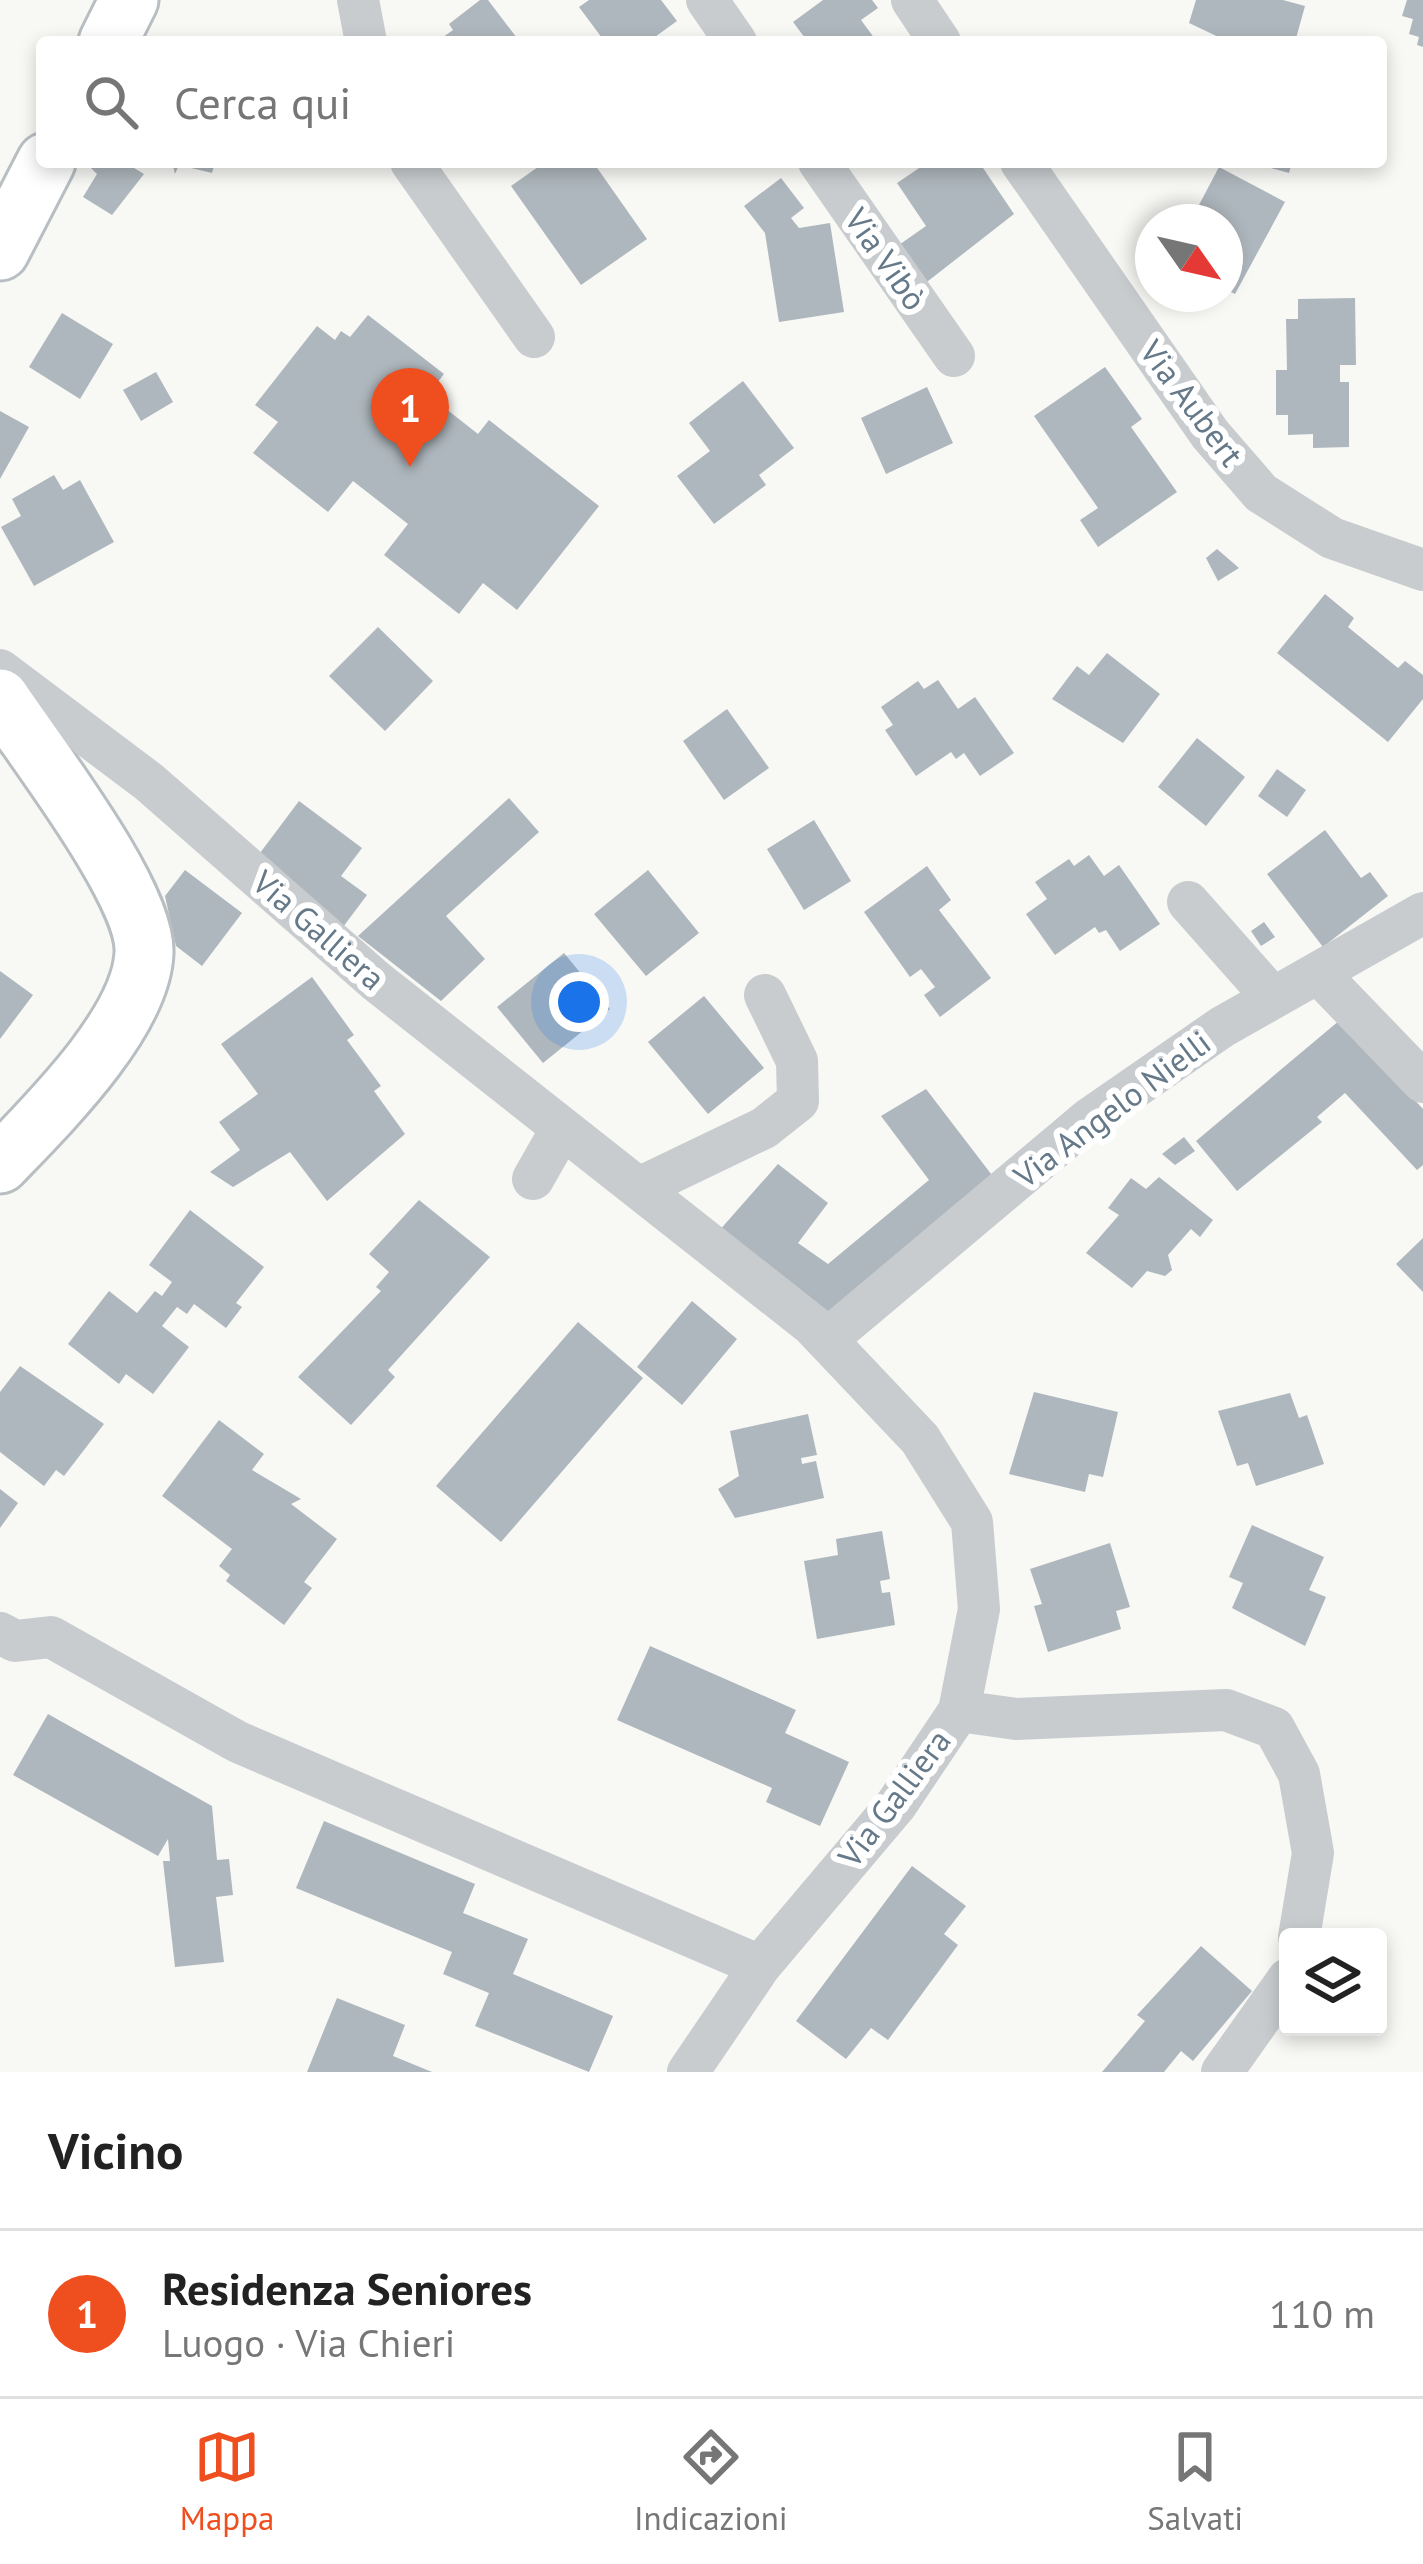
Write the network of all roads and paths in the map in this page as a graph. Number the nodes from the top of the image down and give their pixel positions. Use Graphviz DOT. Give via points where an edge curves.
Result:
graph roads {
  1 [pos="129,0"];
  2 [pos="358,0"];
  3 [pos="707,0"];
  4 [pos="912,0"];
  5 [pos="111,36"];
  6 [pos="365,36"];
  7 [pos="732,36"];
  8 [pos="936,36"];
  9 [pos="43,168"];
  10 [pos="415,168"];
  11 [pos="823,168"];
  12 [pos="1025,168"];
  13 [pos="0,251"];
  14 [pos="534,337"];
  15 [pos="954,356"];
  16 [pos="1423,570"];
  17 [pos="0,670"];
  18 [pos="0,698"];
  19 [pos="1189,902"];
  20 [pos="1423,913"];
  21 [pos="1318,973"];
  22 [pos="765,994"];
  23 [pos="1273,998"];
  24 [pos="1423,1082"];
  25 [pos="562,1128"];
  26 [pos="0,1164"];
  27 [pos="533,1179"];
  28 [pos="639,1188"];
  29 [pos="826,1340"];
  30 [pos="0,1633"];
  31 [pos="958,1711"];
  32 [pos="1300,1928"];
  33 [pos="760,1966"];
  34 [pos="1279,1991"];
  35 [pos="688,2072"];
  36 [pos="1222,2072"];
  1 -- 5 [label="street"];
  2 -- 6 [label="street"];
  3 -- 7 [label="street"];
  4 -- 8 [label="street"];
  9 -- 13 [label="street"];
  10 -- 14 [label="street"];
  11 -- 15 [label="street, Via Vibò"];
  12 -- 16 [label="street, Via Aubert" via="1210,434 1261,493 1332,538"];
  17 -- 25 [label="street, Via Galliera" via="149,782 376,981"];
  18 -- 26 [label="street" via="127,890 145,952 124,1017"];
  19 -- 23 [label="street"];
  20 -- 21 [label="street, Via Angelo Nielli"];
  21 -- 23 [label="street, Via Angelo Nielli"];
  21 -- 24 [label="street"];
  22 -- 28 [label="street" via="797,1061 797,1101 764,1128"];
  23 -- 29 [label="street, Via Angelo Nielli" via="1089,1119"];
  25 -- 27 [label="street"];
  25 -- 28 [label="street, Via Galliera"];
  28 -- 29 [label="street, Via Galliera"];
  29 -- 31 [label="street, Via Galliera" via="920,1439 972,1522 979,1609"];
  30 -- 33 [label="street" via="14,1641 51,1637 238,1742"];
  31 -- 32 [label="street" via="1016,1719 1226,1710 1274,1728 1299,1774 1313,1853"];
  31 -- 33 [label="street, Via Galliera" via="896,1804"];
  33 -- 35 [label="street, Via Galliera"];
  34 -- 36 [label="street"];
}
